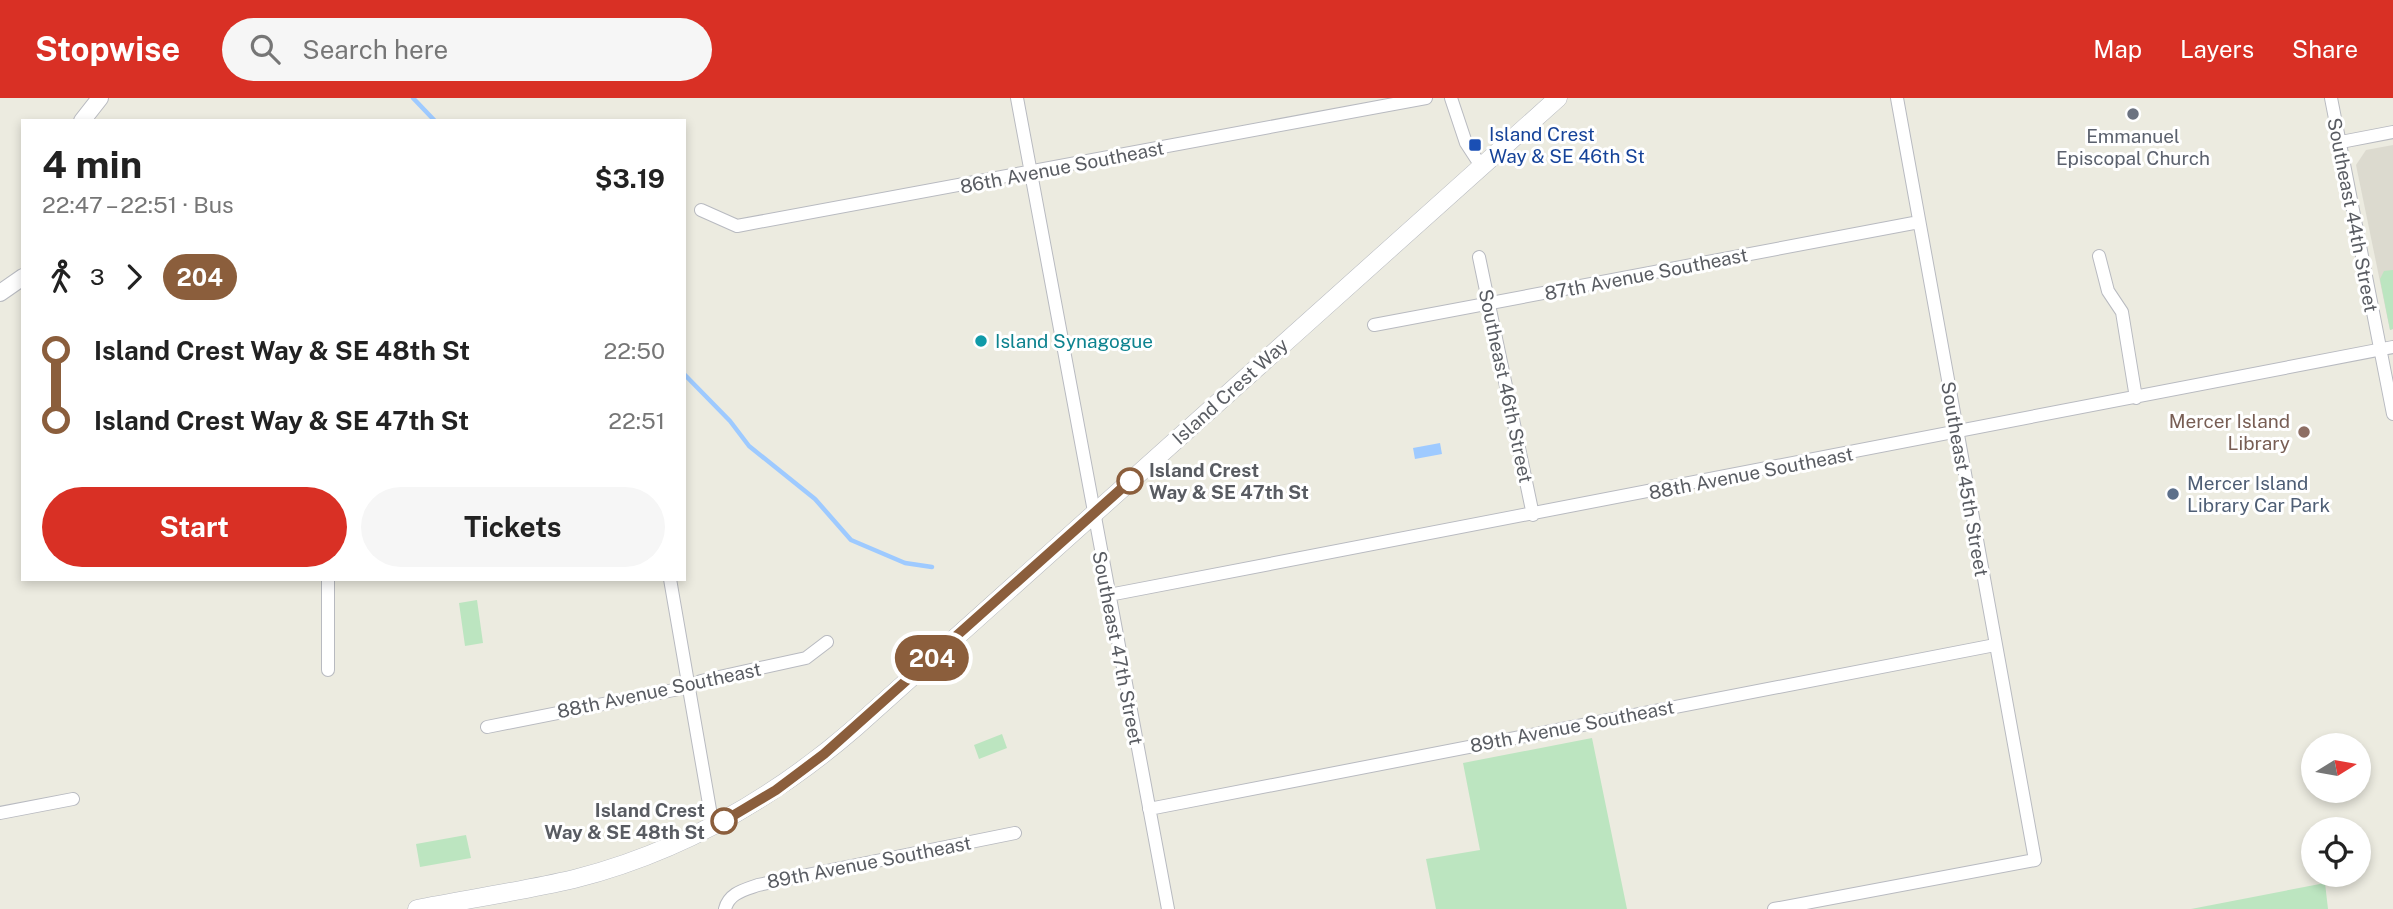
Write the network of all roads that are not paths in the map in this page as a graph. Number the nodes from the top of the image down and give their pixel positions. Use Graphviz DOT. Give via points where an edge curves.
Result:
graph roads {
  1 [pos="100,98"];
  2 [pos="1017,98"];
  3 [pos="1426,98"];
  4 [pos="1451,98"];
  5 [pos="1558,98"];
  6 [pos="1897,98"];
  7 [pos="2331,98"];
  8 [pos="1408,100"];
  9 [pos="84,119"];
  10 [pos="2393,132"];
  11 [pos="2341,142"];
  12 [pos="1481,166"];
  13 [pos="1031,174"];
  14 [pos="701,210"];
  15 [pos="1919,222"];
  16 [pos="2099,256"];
  17 [pos="1479,257"];
  18 [pos="21,278"];
  19 [pos="0,293"];
  20 [pos="1490,303"];
  21 [pos="1374,325"];
  22 [pos="2393,347"];
  23 [pos="2379,350"];
  24 [pos="2136,398"];
  25 [pos="2393,414"];
  26 [pos="1956,433"];
  27 [pos="1092,514"];
  28 [pos="1533,515"];
  29 [pos="328,581"];
  30 [pos="670,581"];
  31 [pos="1109,595"];
  32 [pos="827,642"];
  33 [pos="1995,645"];
  34 [pos="327,670"];
  35 [pos="689,687"];
  36 [pos="487,727"];
  37 [pos="73,799"];
  38 [pos="1149,808"];
  39 [pos="0,813"];
  40 [pos="713,827"];
  41 [pos="1015,833"];
  42 [pos="726,905"];
  43 [pos="417,909"];
  44 [pos="1168,909"];
  45 [pos="1774,909"];
  1 -- 9 [label="street"];
  2 -- 13 [label="street, Southeast 47th Street"];
  3 -- 8 [label="street, 86th Avenue Southeast"];
  4 -- 12 [label="street" via="1458,124"];
  5 -- 12 [label="main road, Island Crest Way"];
  6 -- 15 [label="street, Southeast 45th Street"];
  7 -- 11 [label="street, Southeast 44th Street"];
  8 -- 13 [label="street, 86th Avenue Southeast"];
  10 -- 11 [label="street"];
  11 -- 23 [label="street, Southeast 44th Street"];
  12 -- 27 [label="main road, Island Crest Way"];
  13 -- 14 [label="street, 86th Avenue Southeast" via="737,226"];
  13 -- 27 [label="street, Southeast 47th Street"];
  15 -- 20 [label="street, 87th Avenue Southeast"];
  15 -- 26 [label="street, Southeast 45th Street"];
  16 -- 24 [label="street" via="2108,291 2122,312"];
  17 -- 20 [label="street, Southeast 46th Street"];
  18 -- 19 [label="street"];
  20 -- 21 [label="street, 87th Avenue Southeast"];
  20 -- 28 [label="street, Southeast 46th Street"];
  22 -- 23 [label="street, 88th Avenue Southeast"];
  23 -- 24 [label="street, 88th Avenue Southeast"];
  23 -- 25 [label="street, Southeast 44th Street"];
  24 -- 26 [label="street, 88th Avenue Southeast"];
  26 -- 28 [label="street, 88th Avenue Southeast"];
  26 -- 33 [label="street, Southeast 45th Street"];
  27 -- 31 [label="street, Southeast 47th Street"];
  27 -- 40 [label="main road, Island Crest Way" via="824,754 776,790"];
  28 -- 31 [label="street, 88th Avenue Southeast"];
  29 -- 34 [label="street"];
  30 -- 35 [label="street"];
  31 -- 38 [label="street, Southeast 47th Street"];
  32 -- 35 [label="street, 88th Avenue Southeast" via="806,658"];
  33 -- 38 [label="street, 89th Avenue Southeast"];
  33 -- 45 [label="street, Southeast 45th Street" via="2035,860"];
  35 -- 36 [label="street, 88th Avenue Southeast"];
  35 -- 40 [label="street"];
  37 -- 39 [label="street"];
  38 -- 44 [label="street, Southeast 47th Street"];
  40 -- 43 [label="main road, Island Crest Way" via="589,875"];
  41 -- 42 [label="street, 89th Avenue Southeast" via="758,885"];
}
